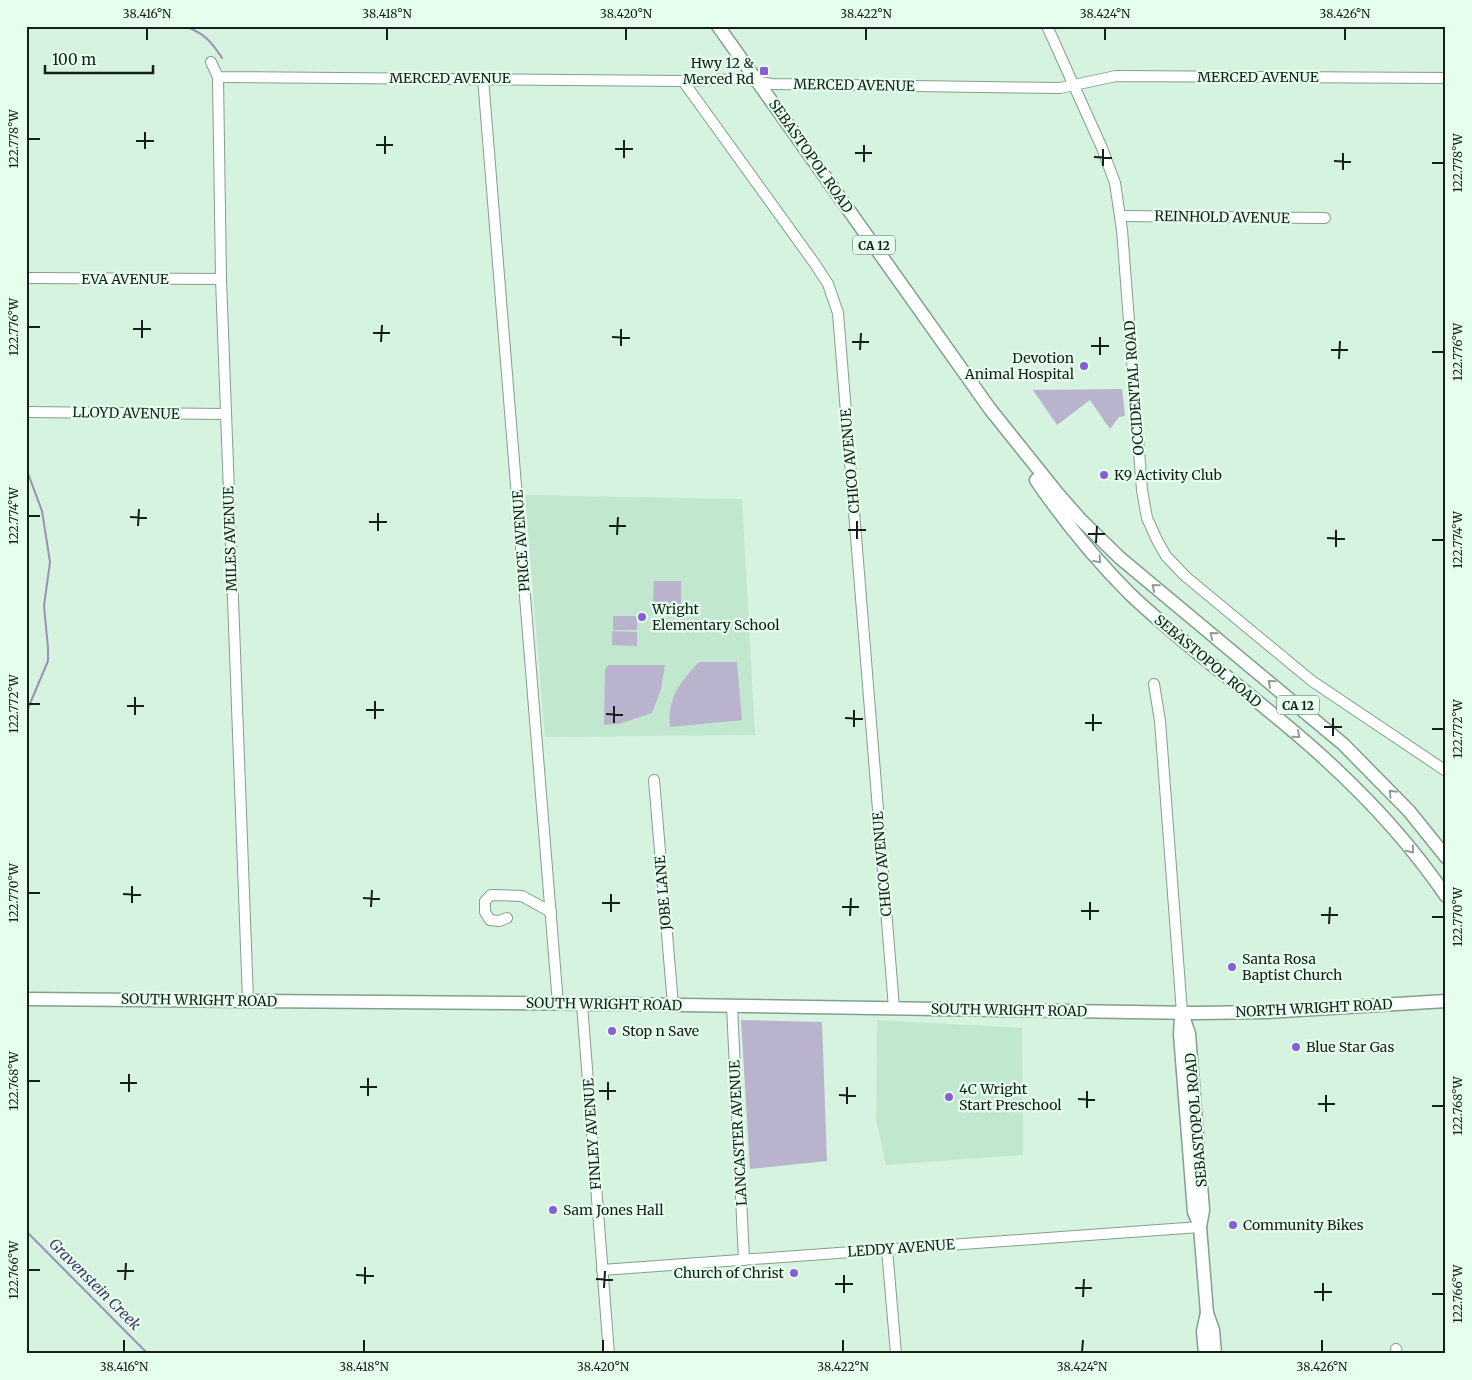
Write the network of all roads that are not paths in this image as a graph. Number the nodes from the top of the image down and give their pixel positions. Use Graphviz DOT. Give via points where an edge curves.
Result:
graph roads {
  1 [pos="718,26"];
  2 [pos="1047,26"];
  3 [pos="211,62"];
  4 [pos="218,77"];
  5 [pos="483,78"];
  6 [pos="1446,78"];
  7 [pos="683,81"];
  8 [pos="758,82"];
  9 [pos="1075,86"];
  10 [pos="1120,216"];
  11 [pos="1325,218"];
  12 [pos="28,278"];
  13 [pos="221,279"];
  14 [pos="990,409"];
  15 [pos="26,412"];
  16 [pos="225,414"];
  17 [pos="1154,684"];
  18 [pos="1446,771"];
  19 [pos="654,780"];
  20 [pos="1446,857"];
  21 [pos="1436,882"];
  22 [pos="1446,896"];
  23 [pos="1446,907"];
  24 [pos="551,912"];
  25 [pos="507,918"];
  26 [pos="26,999"];
  27 [pos="248,1000"];
  28 [pos="1446,1001"];
  29 [pos="558,1004"];
  30 [pos="582,1004"];
  31 [pos="672,1005"];
  32 [pos="732,1006"];
  33 [pos="894,1008"];
  34 [pos="1182,1013"];
  35 [pos="1200,1227"];
  36 [pos="888,1249"];
  37 [pos="744,1260"];
  38 [pos="602,1270"];
  39 [pos="1207,1313"];
  40 [pos="609,1354"];
  41 [pos="896,1354"];
  42 [pos="1205,1354"];
  43 [pos="1215,1354"];
  1 -- 8 [label="main road, SEBASTOPOL ROAD / CA 12"];
  2 -- 9 [label="street, OCCIDENTAL ROAD"];
  3 -- 4 [label="street"];
  4 -- 5 [label="street, MERCED AVENUE"];
  4 -- 13 [label="street, MILES AVENUE"];
  5 -- 7 [label="street, MERCED AVENUE"];
  5 -- 24 [label="street, PRICE AVENUE"];
  6 -- 9 [label="street, MERCED AVENUE" via="1116,76"];
  7 -- 8 [label="street, MERCED AVENUE" via="744,79"];
  7 -- 33 [label="street, CHICO AVENUE" via="828,284 838,313"];
  8 -- 9 [label="street, MERCED AVENUE"];
  8 -- 14 [label="main road, SEBASTOPOL ROAD / CA 12"];
  9 -- 10 [label="street, OCCIDENTAL ROAD" via="1111,171"];
  10 -- 11 [label="street, REINHOLD AVENUE"];
  10 -- 18 [label="street, OCCIDENTAL ROAD" via="1142,490 1147,518 1161,548 1185,576 1298,670"];
  12 -- 13 [label="street, EVA AVENUE"];
  13 -- 16 [label="street, MILES AVENUE"];
  20 -- 14 [label="main road, SEBASTOPOL ROAD / CA 12, one-way" via="1398,799 1343,744 1094,533 1047,482"];
  14 -- 21 [label="main road, SEBASTOPOL ROAD / CA 12, one-way" via="1043,490 1099,562 1165,626 1325,759 1375,808"];
  15 -- 16 [label="street, LLOYD AVENUE"];
  16 -- 27 [label="street, MILES AVENUE"];
  17 -- 34 [label="street, SEBASTOPOL ROAD" via="1160,721"];
  19 -- 31 [label="street, JOBE LANE"];
  21 -- 22 [label="main road, SEBASTOPOL ROAD / CA 12"];
  21 -- 23 [label="main road"];
  24 -- 25 [label="street" via="522,896 491,895 485,901 485,912 490,920"];
  24 -- 29 [label="street, PRICE AVENUE"];
  26 -- 27 [label="main road, SOUTH WRIGHT ROAD"];
  27 -- 29 [label="main road, SOUTH WRIGHT ROAD"];
  28 -- 34 [label="main road, NORTH WRIGHT ROAD" via="1266,1012"];
  29 -- 30 [label="main road, SOUTH WRIGHT ROAD"];
  30 -- 31 [label="main road, SOUTH WRIGHT ROAD"];
  30 -- 38 [label="street, FINLEY AVENUE"];
  31 -- 32 [label="main road, SOUTH WRIGHT ROAD"];
  32 -- 33 [label="main road, SOUTH WRIGHT ROAD"];
  32 -- 37 [label="street, LANCASTER AVENUE"];
  33 -- 34 [label="main road, SOUTH WRIGHT ROAD"];
  34 -- 35 [label="main road, SEBASTOPOL ROAD" via="1180,1034 1194,1212"];
  35 -- 36 [label="street, LEDDY AVENUE"];
  35 -- 39 [label="main road, SEBASTOPOL ROAD"];
  36 -- 37 [label="street, LEDDY AVENUE"];
  36 -- 41 [label="street"];
  37 -- 38 [label="street, LEDDY AVENUE"];
  38 -- 40 [label="street, FINLEY AVENUE"];
  39 -- 42 [label="main road, SEBASTOPOL ROAD"];
  39 -- 43 [label="main road, SEBASTOPOL ROAD" via="1213,1330"];
}
